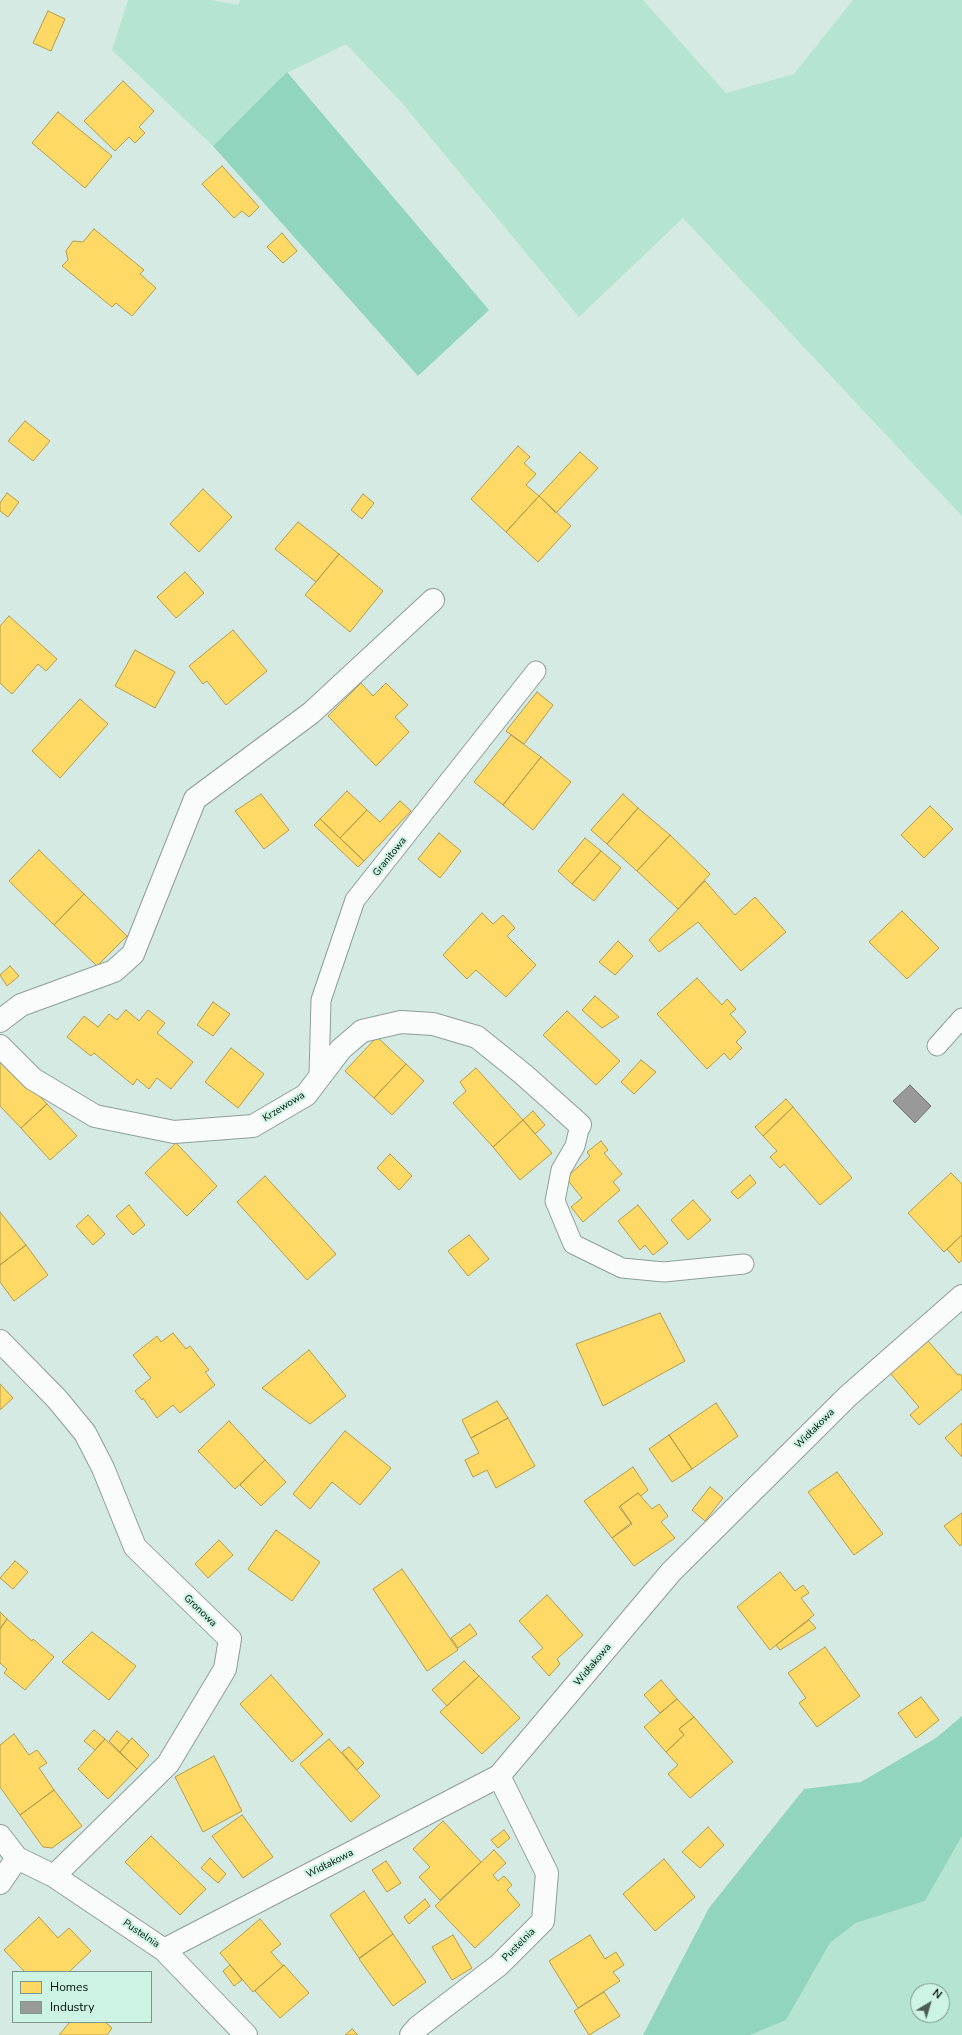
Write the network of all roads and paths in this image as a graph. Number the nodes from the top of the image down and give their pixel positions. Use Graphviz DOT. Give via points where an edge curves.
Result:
graph roads {
  1 [pos="433,600"];
  2 [pos="536,671"];
  3 [pos="962,1018"];
  4 [pos="0,1021"];
  5 [pos="0,1046"];
  6 [pos="937,1046"];
  7 [pos="319,1076"];
  8 [pos="580,1125"];
  9 [pos="744,1264"];
  10 [pos="962,1296"];
  11 [pos="0,1341"];
  12 [pos="499,1776"];
  13 [pos="0,1836"];
  14 [pos="16,1858"];
  15 [pos="54,1876"];
  16 [pos="0,1884"];
  17 [pos="164,1950"];
  18 [pos="246,2035"];
  19 [pos="411,2035"];
  1 -- 4 [label="street" via="311,713 194,799 133,954 114,971 21,1004"];
  2 -- 7 [label="lane, Granitowa" via="355,900 321,1000"];
  3 -- 6 [label="lane"];
  5 -- 7 [label="street, Krzewowa" via="33,1079 95,1116 174,1132 253,1126 306,1095"];
  7 -- 8 [label="street, Krzewowa" via="341,1049 362,1031 401,1022 433,1024 477,1037"];
  8 -- 9 [label="lane" via="575,1146 561,1170 555,1201 573,1244 622,1268 664,1272"];
  10 -- 12 [label="street, Widłakowa" via="848,1396 671,1572"];
  11 -- 15 [label="street, Gronowa" via="57,1399 85,1433 103,1468 135,1547 230,1639 225,1670 168,1764"];
  12 -- 17 [label="street, Widłakowa"];
  12 -- 19 [label="street, Pustelnia" via="547,1873 543,1921 499,1965"];
  13 -- 14 [label="street"];
  14 -- 15 [label="street, Pustelnia"];
  14 -- 16 [label="street"];
  15 -- 17 [label="street, Pustelnia"];
  17 -- 18 [label="street, Pustelnia"];
}
